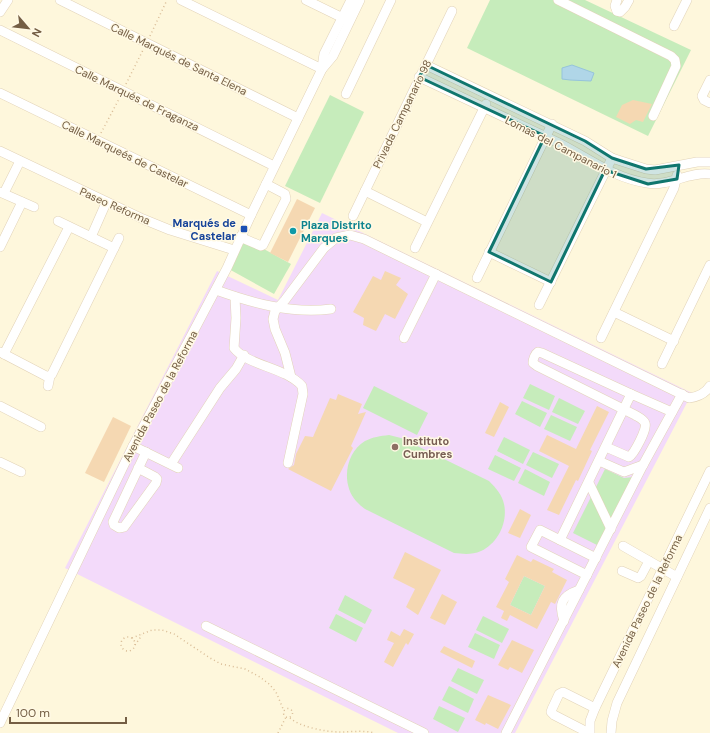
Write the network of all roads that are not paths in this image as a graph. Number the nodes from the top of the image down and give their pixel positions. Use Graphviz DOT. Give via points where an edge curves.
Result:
graph roads {
  1 [pos="8,0"];
  2 [pos="60,0"];
  3 [pos="181,0"];
  4 [pos="306,0"];
  5 [pos="351,0"];
  6 [pos="360,0"];
  7 [pos="391,0"];
  8 [pos="558,0"];
  9 [pos="617,0"];
  10 [pos="629,0"];
  11 [pos="688,0"];
  12 [pos="452,11"];
  13 [pos="617,11"];
  14 [pos="0,12"];
  15 [pos="346,19"];
  16 [pos="610,25"];
  17 [pos="674,26"];
  18 [pos="0,30"];
  19 [pos="426,65"];
  20 [pos="322,69"];
  21 [pos="419,78"];
  22 [pos="710,80"];
  23 [pos="0,93"];
  24 [pos="346,94"];
  25 [pos="490,96"];
  26 [pos="710,103"];
  27 [pos="484,108"];
  28 [pos="653,116"];
  29 [pos="298,118"];
  30 [pos="552,124"];
  31 [pos="545,136"];
  32 [pos="0,151"];
  33 [pos="612,158"];
  34 [pos="20,161"];
  35 [pos="710,162"];
  36 [pos="679,165"];
  37 [pos="274,166"];
  38 [pos="605,170"];
  39 [pos="710,174"];
  40 [pos="677,179"];
  41 [pos="266,184"];
  42 [pos="365,191"];
  43 [pos="2,192"];
  44 [pos="22,202"];
  45 [pos="106,203"];
  46 [pos="34,207"];
  47 [pos="250,215"];
  48 [pos="353,216"];
  49 [pos="58,221"];
  50 [pos="427,222"];
  51 [pos="69,226"];
  52 [pos="91,237"];
  53 [pos="240,237"];
  54 [pos="119,238"];
  55 [pos="0,246"];
  56 [pos="114,248"];
  57 [pos="414,248"];
  58 [pos="234,250"];
  59 [pos="489,252"];
  60 [pos="710,266"];
  61 [pos="436,274"];
  62 [pos="477,278"];
  63 [pos="551,282"];
  64 [pos="216,290"];
  65 [pos="235,297"];
  66 [pos="539,305"];
  67 [pos="277,308"];
  68 [pos="331,309"];
  69 [pos="614,312"];
  70 [pos="404,338"];
  71 [pos="601,338"];
  72 [pos="674,341"];
  73 [pos="2,353"];
  74 [pos="244,356"];
  75 [pos="662,364"];
  76 [pos="50,376"];
  77 [pos="291,377"];
  78 [pos="48,386"];
  79 [pos="710,386"];
  80 [pos="632,394"];
  81 [pos="682,394"];
  82 [pos="0,406"];
  83 [pos="624,410"];
  84 [pos="672,412"];
  85 [pos="41,427"];
  86 [pos="133,446"];
  87 [pos="606,446"];
  88 [pos="146,452"];
  89 [pos="599,461"];
  90 [pos="0,462"];
  91 [pos="288,463"];
  92 [pos="643,464"];
  93 [pos="138,468"];
  94 [pos="710,471"];
  95 [pos="21,472"];
  96 [pos="588,483"];
  97 [pos="710,508"];
  98 [pos="611,529"];
  99 [pos="560,540"];
  100 [pos="623,546"];
  101 [pos="596,558"];
  102 [pos="649,561"];
  103 [pos="663,569"];
  104 [pos="622,571"];
  105 [pos="587,575"];
  106 [pos="676,577"];
  107 [pos="639,619"];
  108 [pos="206,626"];
  109 [pos="653,626"];
  110 [pos="595,708"];
  111 [pos="0,723"];
  112 [pos="424,733"];
  113 [pos="506,733"];
  114 [pos="589,733"];
  115 [pos="611,733"];
  1 -- 14 [label="street"];
  2 -- 29 [label="street, Calle Marqués de Santa Elena"];
  3 -- 20 [label="street"];
  4 -- 15 [label="street"];
  5 -- 15 [label="street, Avenida Paseo de la Reforma"];
  6 -- 15 [label="street, Avenida Paseo de la Reforma"];
  7 -- 24 [label="street"];
  8 -- 16 [label="street"];
  9 -- 13 [label="street"];
  10 -- 13 [label="street" via="623,10"];
  11 -- 17 [label="street"];
  12 -- 19 [label="street, Privada Campanario 98"];
  13 -- 16 [label="street"];
  15 -- 20 [label="street, Avenida Paseo de la Reforma" via="333,56"];
  16 -- 28 [label="street" via="675,60 676,66"];
  18 -- 37 [label="street, Calle Marqués de Fraganza"];
  19 -- 21 [label="street, Privada Campanario 98"];
  19 -- 25 [label="street, Lomas del Campanario 1"];
  20 -- 29 [label="street, Avenida Paseo de la Reforma"];
  21 -- 27 [label="street, Lomas del Campanario 1"];
  21 -- 42 [label="street, Privada Campanario 98"];
  22 -- 26 [label="street" via="702,96"];
  23 -- 47 [label="street, Calle Marqueés de Castelar"];
  25 -- 27 [label="street"];
  25 -- 30 [label="street, Lomas del Campanario 1"];
  27 -- 31 [label="street, Lomas del Campanario 1"];
  27 -- 50 [label="street"];
  29 -- 37 [label="street, Avenida Paseo de la Reforma"];
  30 -- 31 [label="street"];
  30 -- 33 [label="street, Lomas del Campanario 1"];
  31 -- 38 [label="street, Lomas del Campanario 1"];
  31 -- 59 [label="street"];
  32 -- 34 [label="street, Paseo Reforma"];
  33 -- 36 [label="street, Lomas del Campanario 1" via="646,169 664,169"];
  33 -- 38 [label="street"];
  34 -- 43 [label="street"];
  34 -- 45 [label="street, Paseo Reforma"];
  35 -- 36 [label="street, Lomas del Campanario 1"];
  36 -- 40 [label="street"];
  37 -- 41 [label="street, Avenida Paseo de la Reforma"];
  38 -- 40 [label="street, Lomas del Campanario 1" via="648,184 661,184"];
  38 -- 63 [label="street"];
  39 -- 40 [label="street, Lomas del Campanario 1"];
  40 -- 69 [label="street"];
  41 -- 47 [label="street, Avenida Paseo de la Reforma"];
  41 -- 53 [label="street" via="285,194 286,199 264,245"];
  42 -- 48 [label="street, Privada Campanario 98"];
  42 -- 50 [label="street"];
  43 -- 44 [label="street"];
  44 -- 46 [label="street"];
  44 -- 55 [label="street"];
  45 -- 52 [label="street"];
  45 -- 58 [label="street, Paseo Reforma" via="170,230"];
  47 -- 53 [label="street, Avenida Paseo de la Reforma"];
  49 -- 51 [label="street"];
  50 -- 57 [label="street"];
  51 -- 52 [label="street"];
  51 -- 73 [label="street"];
  52 -- 56 [label="street"];
  53 -- 58 [label="street, Avenida Paseo de la Reforma"];
  54 -- 56 [label="street"];
  56 -- 76 [label="street"];
  58 -- 64 [label="street, Avenida Paseo de la Reforma"];
  59 -- 62 [label="street"];
  59 -- 63 [label="street"];
  60 -- 72 [label="street"];
  61 -- 67 [label="street" via="364,239 350,235 336,238 324,248"];
  61 -- 70 [label="street"];
  61 -- 81 [label="street"];
  63 -- 66 [label="street"];
  64 -- 65 [label="street"];
  64 -- 86 [label="street, Avenida Paseo de la Reforma"];
  65 -- 67 [label="street"];
  65 -- 74 [label="street" via="234,348"];
  67 -- 68 [label="street" via="305,311"];
  67 -- 77 [label="street" via="273,319 275,329"];
  69 -- 71 [label="street"];
  69 -- 72 [label="street"];
  72 -- 75 [label="street"];
  73 -- 76 [label="street"];
  74 -- 77 [label="street"];
  74 -- 88 [label="street" via="220,388 174,466"];
  76 -- 78 [label="street"];
  77 -- 91 [label="street" via="302,386 303,394"];
  79 -- 81 [label="street" via="703,394 694,397 689,398"];
  80 -- 83 [label="street"];
  80 -- 83 [label="street" via="542,353 536,354 533,363 537,366"];
  80 -- 84 [label="street"];
  81 -- 84 [label="street"];
  82 -- 85 [label="street"];
  83 -- 87 [label="street"];
  83 -- 87 [label="street" via="646,424 639,442 629,457"];
  84 -- 92 [label="street"];
  86 -- 88 [label="street"];
  86 -- 111 [label="street, Avenida Paseo de la Reforma"];
  87 -- 89 [label="street"];
  88 -- 93 [label="street"];
  89 -- 92 [label="street" via="624,472"];
  89 -- 96 [label="street"];
  90 -- 95 [label="street"];
  92 -- 98 [label="street"];
  93 -- 93 [label="street" via="157,479 124,527 119,528 113,522"];
  94 -- 103 [label="street, Avenida Paseo de la Reforma"];
  96 -- 98 [label="street"];
  96 -- 99 [label="street"];
  97 -- 106 [label="street, Avenida Paseo de la Reforma"];
  98 -- 101 [label="street"];
  99 -- 101 [label="street"];
  99 -- 105 [label="street" via="540,530 531,547"];
  100 -- 102 [label="street"];
  101 -- 105 [label="street"];
  102 -- 103 [label="street"];
  102 -- 104 [label="street" via="638,578"];
  103 -- 106 [label="street"];
  103 -- 107 [label="street, Avenida Paseo de la Reforma"];
  105 -- 113 [label="street"];
  106 -- 109 [label="street, Avenida Paseo de la Reforma"];
  107 -- 109 [label="street"];
  107 -- 110 [label="street, Avenida Paseo de la Reforma"];
  108 -- 112 [label="street"];
  109 -- 115 [label="street, Avenida Paseo de la Reforma" via="617,703"];
  110 -- 114 [label="street, Avenida Paseo de la Reforma"];
  110 -- 114 [label="street" via="563,692 559,694 551,712"];
}
